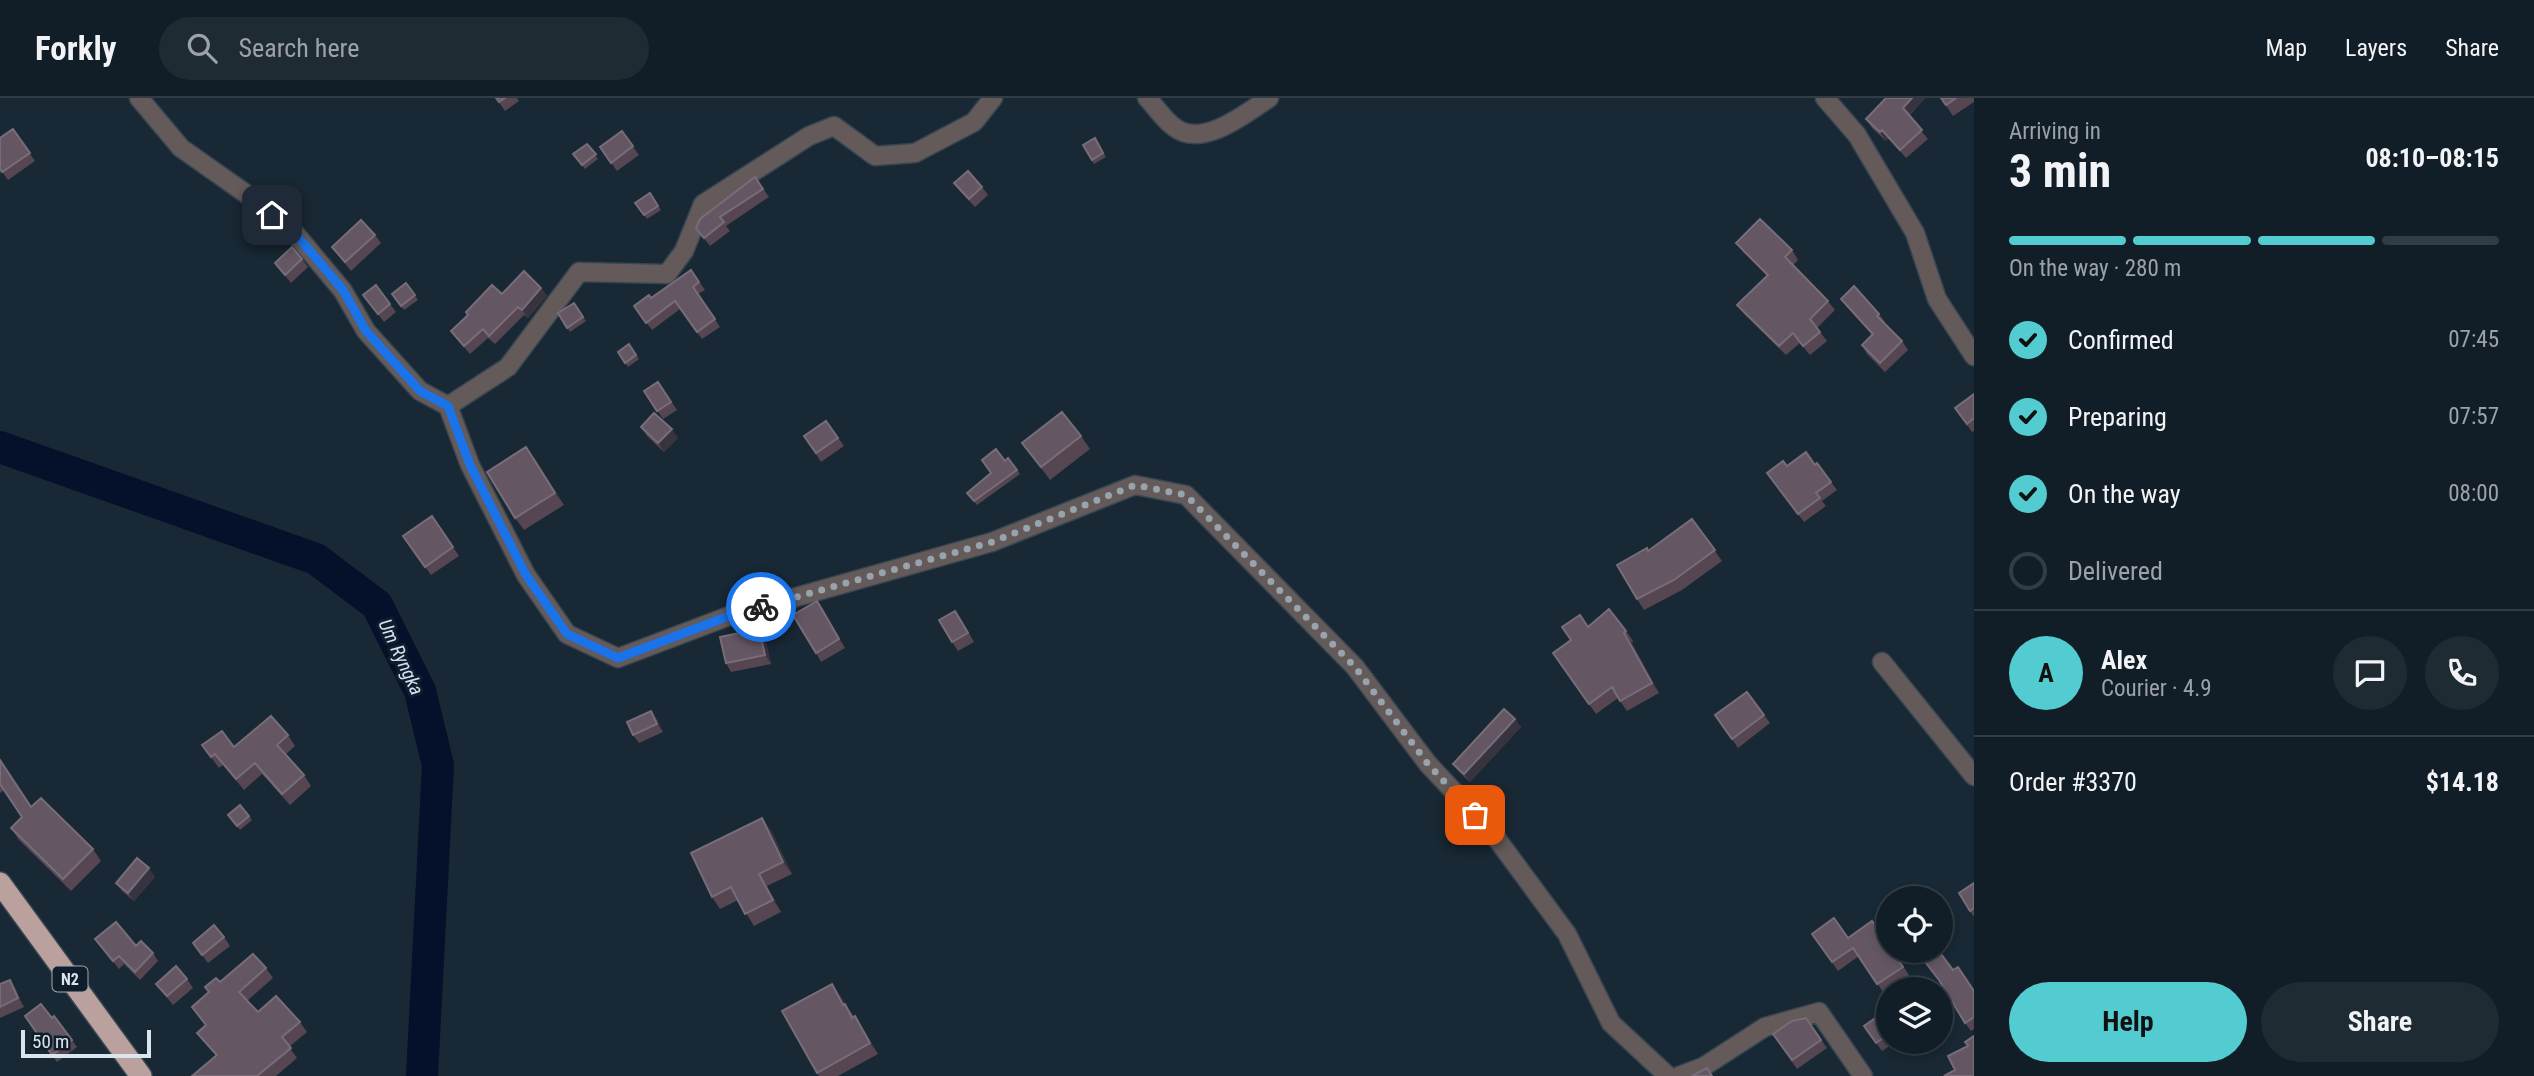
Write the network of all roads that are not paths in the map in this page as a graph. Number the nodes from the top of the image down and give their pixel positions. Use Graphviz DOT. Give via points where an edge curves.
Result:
graph roads {
  1 [pos="138,98"];
  2 [pos="993,98"];
  3 [pos="1147,98"];
  4 [pos="1269,98"];
  5 [pos="1825,98"];
  6 [pos="1974,356"];
  7 [pos="448,406"];
  8 [pos="1882,662"];
  9 [pos="1974,776"];
  10 [pos="0,883"];
  11 [pos="141,1076"];
  12 [pos="1668,1076"];
  13 [pos="1679,1076"];
  14 [pos="1863,1076"];
  1 -- 7 [label="street" via="181,148 293,231 343,290 366,331 420,391"];
  2 -- 7 [label="street" via="974,122 915,153 875,156 834,126 808,136 703,204 684,251 667,274 579,272 508,367"];
  3 -- 4 [label="street" via="1175,129 1202,135"];
  5 -- 6 [label="street" via="1857,135 1909,221 1937,299"];
  7 -- 12 [label="street" via="470,465 526,575 567,634 618,658 729,616 992,542 1135,485 1186,495 1355,667 1428,764 1491,831 1567,934 1611,1023"];
  8 -- 9 [label="street"];
  10 -- 11 [label="highway, N2"];
  13 -- 14 [label="street" via="1703,1067 1765,1027 1819,1012"];
}
